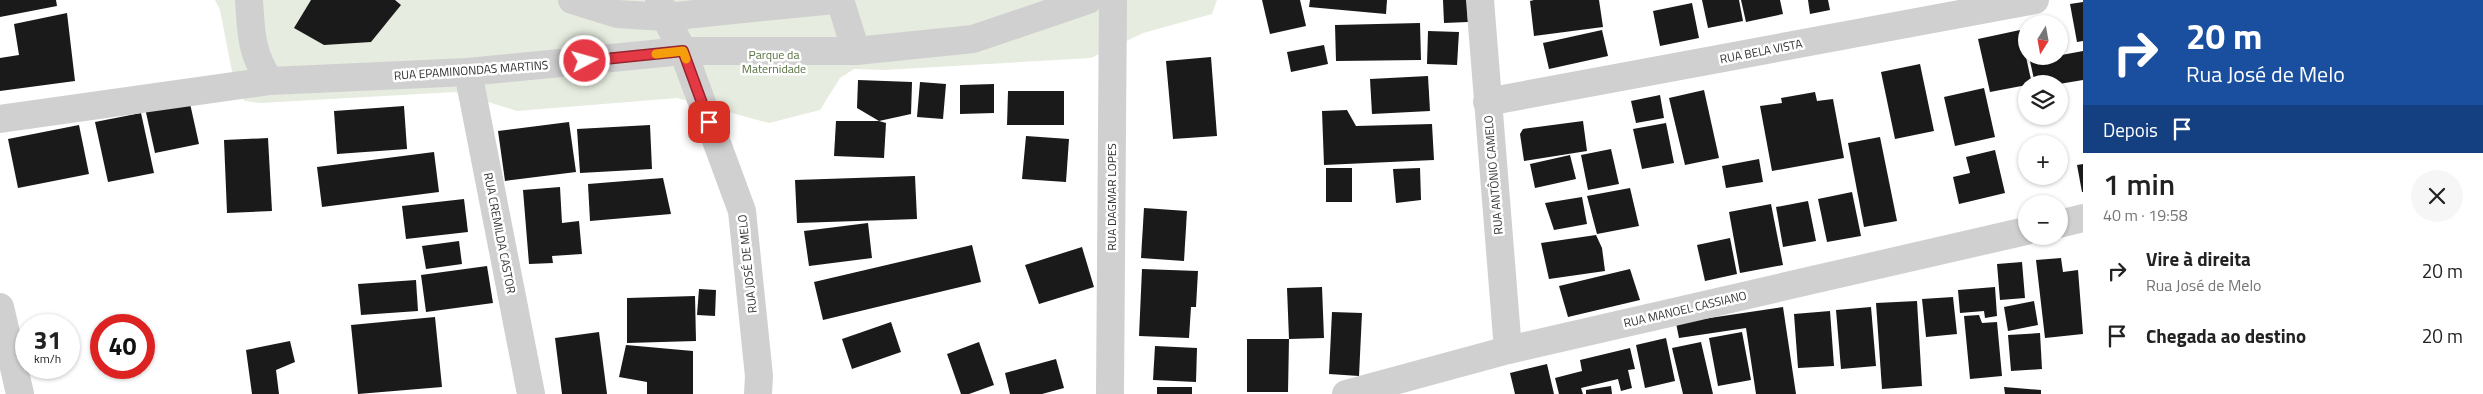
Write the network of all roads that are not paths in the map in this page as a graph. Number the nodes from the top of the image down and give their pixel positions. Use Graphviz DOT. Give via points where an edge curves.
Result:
graph roads {
  1 [pos="248,0"];
  2 [pos="572,0"];
  3 [pos="834,0"];
  4 [pos="840,0"];
  5 [pos="1088,0"];
  6 [pos="1113,0"];
  7 [pos="1480,0"];
  8 [pos="2034,0"];
  9 [pos="662,9"];
  10 [pos="683,51"];
  11 [pos="856,51"];
  12 [pos="468,72"];
  13 [pos="270,81"];
  14 [pos="1487,102"];
  15 [pos="0,119"];
  16 [pos="2083,218"];
  17 [pos="2068,222"];
  18 [pos="2018,233"];
  19 [pos="0,311"];
  20 [pos="1508,350"];
  21 [pos="20,394"];
  22 [pos="531,394"];
  23 [pos="758,394"];
  24 [pos="1110,394"];
  25 [pos="1346,394"];
  1 -- 13 [label="street" via="252,44 259,66"];
  2 -- 9 [label="street" via="617,14"];
  3 -- 9 [label="street"];
  4 -- 11 [label="street"];
  5 -- 11 [label="street, RUA EPAMINONDAS MARTINS" via="973,39"];
  6 -- 24 [label="street, RUA DAGMAR LOPES"];
  7 -- 14 [label="street, RUA ANTÔNIO CAMELO"];
  8 -- 14 [label="street, RUA BELA VISTA"];
  9 -- 10 [label="street, RUA JOSÉ DE MELO"];
  10 -- 11 [label="street, RUA EPAMINONDAS MARTINS"];
  10 -- 12 [label="street, RUA EPAMINONDAS MARTINS"];
  10 -- 23 [label="street, RUA JOSÉ DE MELO" via="742,211 759,376"];
  12 -- 13 [label="street, RUA EPAMINONDAS MARTINS"];
  12 -- 22 [label="street, RUA CREMILDA CASTOR"];
  13 -- 15 [label="street, RUA EPAMINONDAS MARTINS"];
  14 -- 20 [label="street, RUA ANTÔNIO CAMELO"];
  16 -- 17 [label="street"];
  18 -- 20 [label="street, RUA MANOEL CASSIANO"];
  19 -- 21 [label="street"];
  20 -- 25 [label="street, RUA MANOEL CASSIANO"];
}
